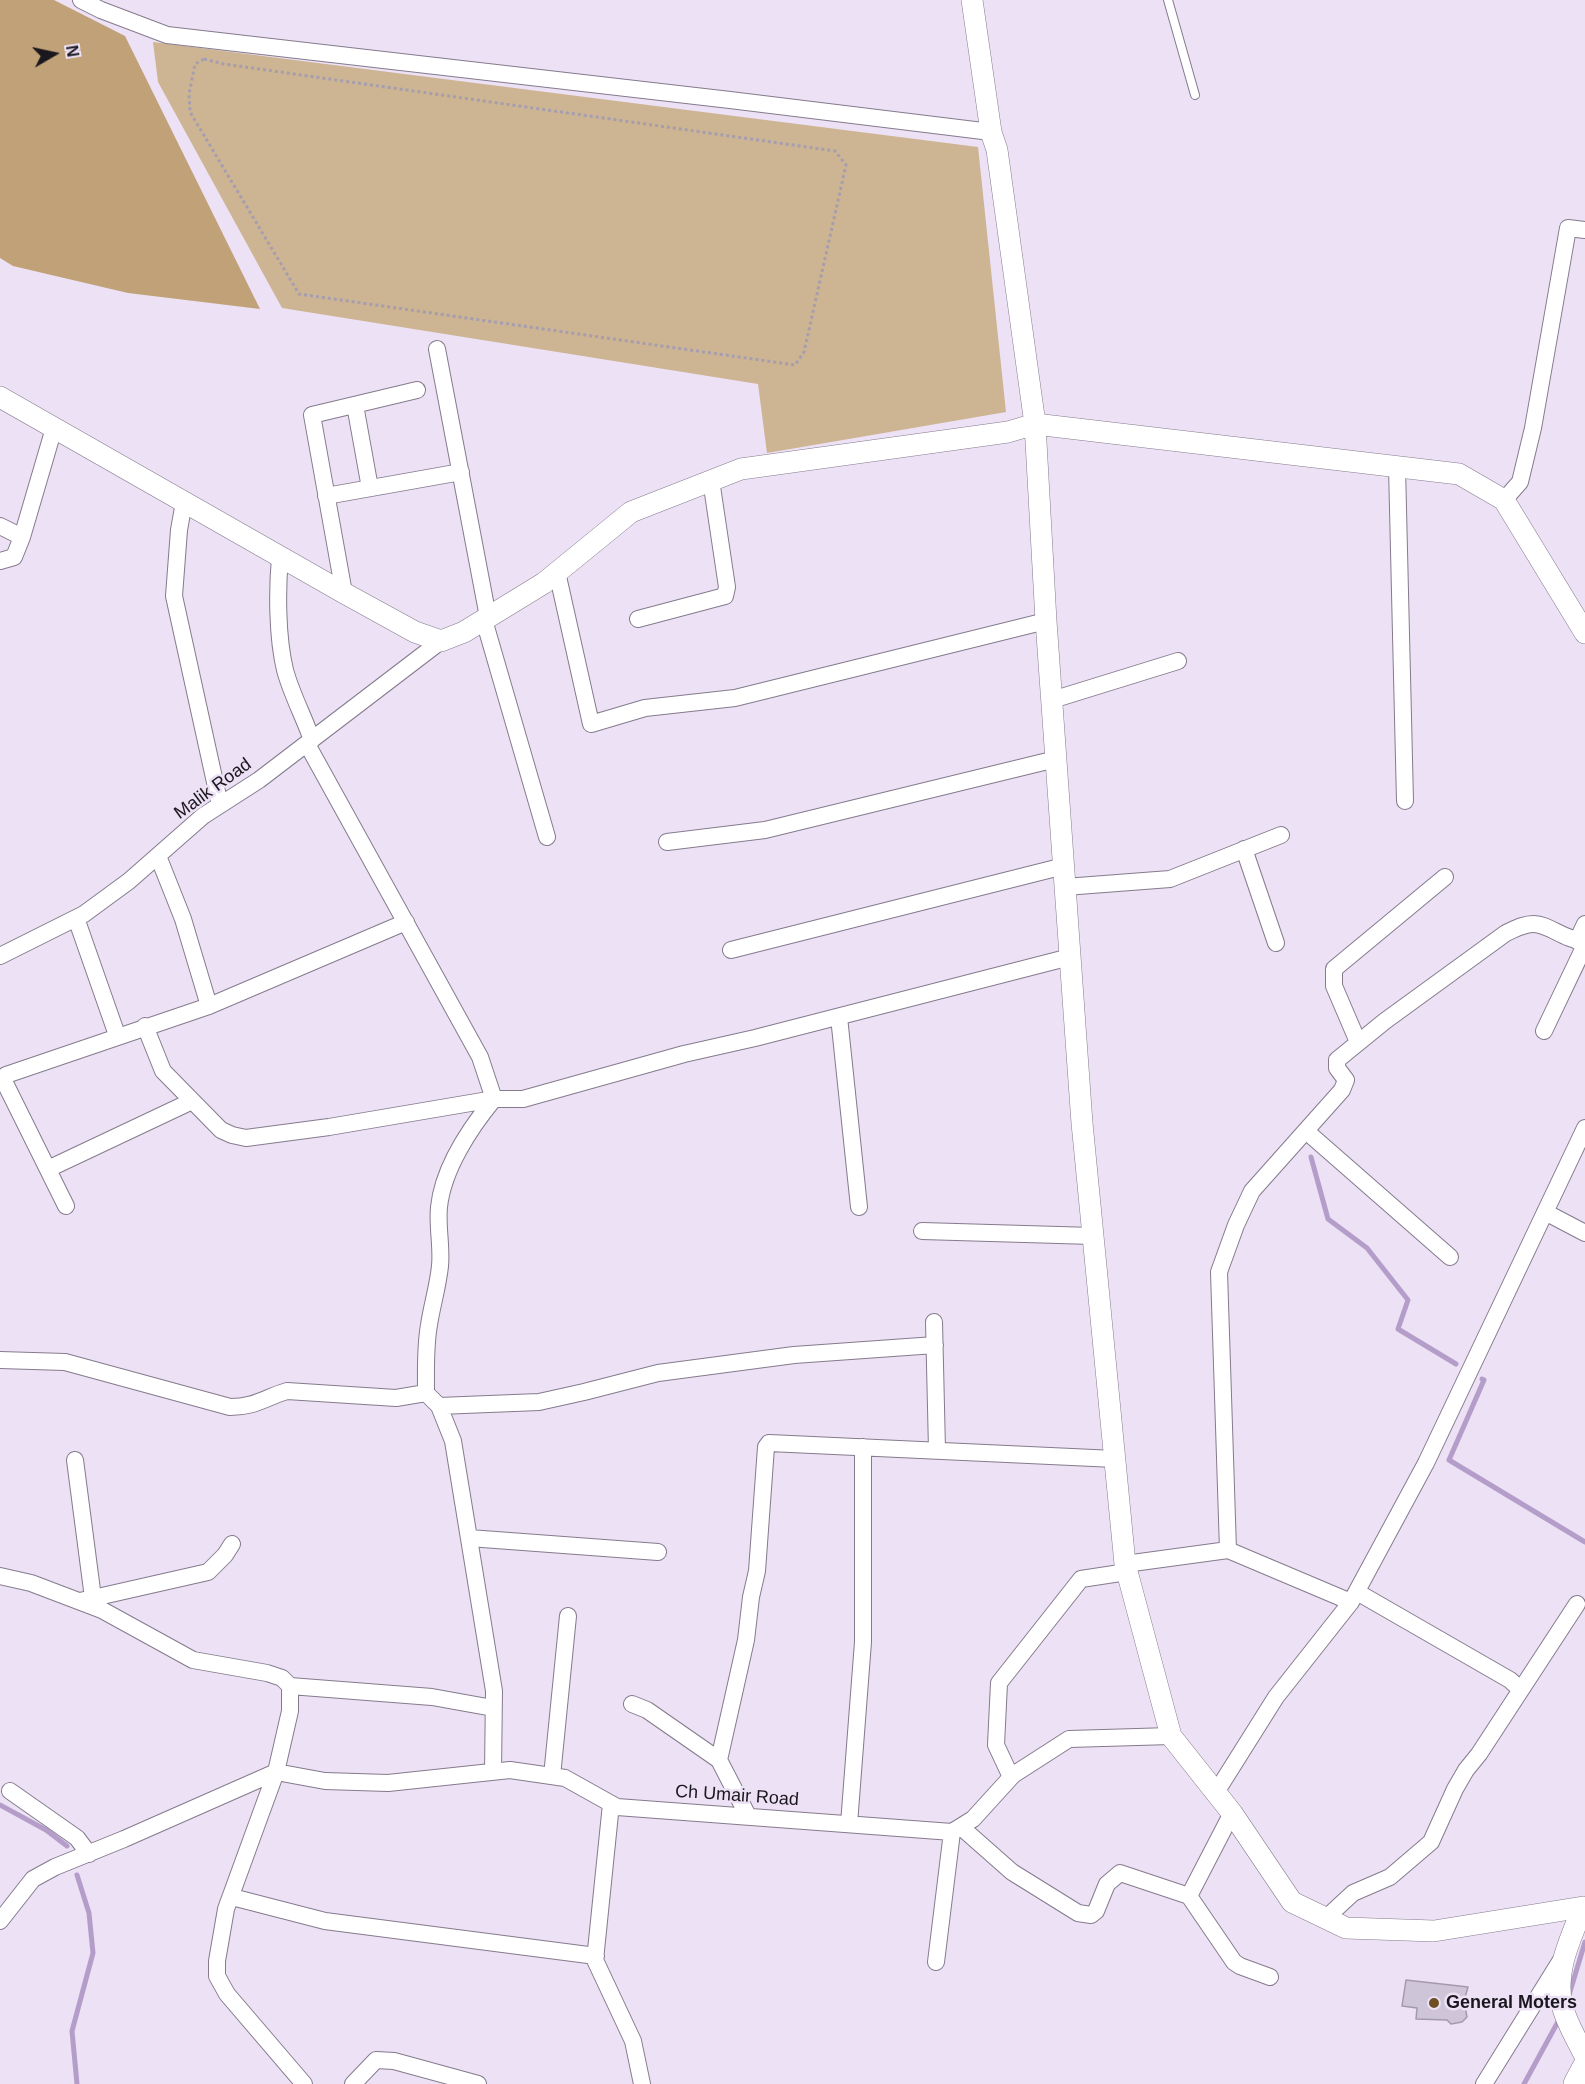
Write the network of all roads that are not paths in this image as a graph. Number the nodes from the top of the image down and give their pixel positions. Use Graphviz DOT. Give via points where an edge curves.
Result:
graph roads {
  1 [pos="81,0"];
  2 [pos="972,0"];
  3 [pos="1168,0"];
  4 [pos="99,5"];
  5 [pos="1195,95"];
  6 [pos="991,132"];
  7 [pos="1585,230"];
  8 [pos="437,349"];
  9 [pos="417,390"];
  10 [pos="0,397"];
  11 [pos="355,405"];
  12 [pos="1035,424"];
  13 [pos="54,428"];
  14 [pos="1397,467"];
  15 [pos="461,472"];
  16 [pos="711,480"];
  17 [pos="370,488"];
  18 [pos="327,496"];
  19 [pos="1504,500"];
  20 [pos="184,502"];
  21 [pos="0,526"];
  22 [pos="22,537"];
  23 [pos="280,557"];
  24 [pos="0,561"];
  25 [pos="557,573"];
  26 [pos="344,593"];
  27 [pos="486,618"];
  28 [pos="638,619"];
  29 [pos="1046,621"];
  30 [pos="1585,633"];
  31 [pos="441,641"];
  32 [pos="1178,661"];
  33 [pos="1052,700"];
  34 [pos="310,742"];
  35 [pos="1056,759"];
  36 [pos="1405,801"];
  37 [pos="220,805"];
  38 [pos="1281,835"];
  39 [pos="547,837"];
  40 [pos="667,842"];
  41 [pos="1244,849"];
  42 [pos="158,856"];
  43 [pos="1064,866"];
  44 [pos="1445,877"];
  45 [pos="1065,887"];
  46 [pos="76,918"];
  47 [pos="406,922"];
  48 [pos="1585,924"];
  49 [pos="1582,942"];
  50 [pos="1276,943"];
  51 [pos="731,950"];
  52 [pos="0,956"];
  53 [pos="1070,957"];
  54 [pos="209,1006"];
  55 [pos="839,1017"];
  56 [pos="145,1026"];
  57 [pos="1544,1031"];
  58 [pos="117,1035"];
  59 [pos="1358,1042"];
  60 [pos="494,1099"];
  61 [pos="192,1101"];
  62 [pos="1585,1128"];
  63 [pos="1306,1131"];
  64 [pos="48,1169"];
  65 [pos="66,1206"];
  66 [pos="859,1207"];
  67 [pos="1545,1212"];
  68 [pos="922,1231"];
  69 [pos="1585,1233"];
  70 [pos="1093,1236"];
  71 [pos="1450,1257"];
  72 [pos="934,1322"];
  73 [pos="935,1345"];
  74 [pos="0,1360"];
  75 [pos="426,1393"];
  76 [pos="439,1407"];
  77 [pos="863,1447"];
  78 [pos="937,1450"];
  79 [pos="1115,1459"];
  80 [pos="75,1460"];
  81 [pos="469,1538"];
  82 [pos="232,1544"];
  83 [pos="1228,1550"];
  84 [pos="658,1552"];
  85 [pos="1126,1568"];
  86 [pos="4,1580"];
  87 [pos="1354,1597"];
  88 [pos="86,1600"];
  89 [pos="1577,1604"];
  90 [pos="568,1616"];
  91 [pos="290,1686"];
  92 [pos="1521,1690"];
  93 [pos="632,1704"];
  94 [pos="493,1708"];
  95 [pos="1171,1736"];
  96 [pos="718,1760"];
  97 [pos="276,1772"];
  98 [pos="493,1772"];
  99 [pos="552,1776"];
  100 [pos="1011,1777"];
  101 [pos="10,1791"];
  102 [pos="1215,1794"];
  103 [pos="611,1804"];
  104 [pos="1232,1813"];
  105 [pos="748,1816"];
  106 [pos="849,1824"];
  107 [pos="957,1829"];
  108 [pos="89,1854"];
  109 [pos="1189,1896"];
  110 [pos="232,1897"];
  111 [pos="1584,1905"];
  112 [pos="1326,1918"];
  113 [pos="0,1921"];
  114 [pos="596,1956"];
  115 [pos="1563,1957"];
  116 [pos="936,1962"];
  117 [pos="1270,1977"];
  118 [pos="1580,2047"];
  119 [pos="1585,2069"];
  120 [pos="304,2084"];
  121 [pos="353,2084"];
  122 [pos="478,2084"];
  123 [pos="642,2084"];
  124 [pos="1484,2084"];
  125 [pos="1577,2084"];
  1 -- 4 [label="street"];
  2 -- 6 [label="street"];
  3 -- 5 [label="lane"];
  4 -- 6 [label="street" via="167,35"];
  6 -- 12 [label="street" via="997,150"];
  7 -- 19 [label="street" via="1568,228 1533,428 1520,482"];
  8 -- 15 [label="street"];
  9 -- 11 [label="street"];
  10 -- 13 [label="street"];
  11 -- 17 [label="street"];
  11 -- 18 [label="street" via="312,415"];
  12 -- 14 [label="street"];
  12 -- 16 [label="street" via="1008,432 741,469"];
  12 -- 29 [label="street"];
  13 -- 20 [label="street"];
  13 -- 22 [label="street"];
  14 -- 19 [label="street" via="1459,474"];
  14 -- 36 [label="street"];
  15 -- 17 [label="street"];
  15 -- 27 [label="street"];
  16 -- 25 [label="street" via="631,512"];
  16 -- 28 [label="street" via="727,587 725,596"];
  17 -- 18 [label="street"];
  18 -- 26 [label="street"];
  19 -- 30 [label="street"];
  20 -- 23 [label="street"];
  20 -- 37 [label="street" via="174,596"];
  21 -- 22 [label="street"];
  22 -- 24 [label="street" via="14,556"];
  23 -- 26 [label="street"];
  23 -- 34 [label="street" via="278,580 285,671"];
  25 -- 27 [label="street"];
  25 -- 29 [label="street" via="591,724 645,708 735,698"];
  26 -- 31 [label="street" via="415,632"];
  27 -- 31 [label="street"];
  27 -- 39 [label="street"];
  29 -- 33 [label="street"];
  31 -- 34 [label="street, Malik Road"];
  32 -- 33 [label="street"];
  33 -- 35 [label="street"];
  34 -- 37 [label="street, Malik Road"];
  34 -- 47 [label="street"];
  35 -- 40 [label="street" via="765,830"];
  35 -- 43 [label="street"];
  37 -- 42 [label="street, Malik Road"];
  38 -- 41 [label="street"];
  41 -- 45 [label="street" via="1170,879"];
  41 -- 50 [label="street"];
  42 -- 46 [label="street, Malik Road"];
  42 -- 54 [label="street" via="183,919"];
  43 -- 45 [label="street"];
  43 -- 51 [label="street"];
  44 -- 59 [label="street" via="1334,969 1334,986"];
  45 -- 53 [label="street"];
  46 -- 52 [label="street, Malik Road"];
  46 -- 58 [label="street"];
  47 -- 54 [label="street"];
  47 -- 60 [label="street" via="480,1057"];
  48 -- 49 [label="street"];
  49 -- 57 [label="street"];
  49 -- 59 [label="street" via="1536,924 1523,925 1506,933"];
  53 -- 55 [label="street"];
  53 -- 70 [label="street"];
  54 -- 56 [label="street"];
  55 -- 60 [label="street" via="684,1054 523,1099"];
  55 -- 66 [label="street"];
  56 -- 58 [label="street"];
  56 -- 61 [label="street" via="163,1071"];
  58 -- 64 [label="street" via="6,1075 4,1080"];
  59 -- 63 [label="street" via="1336,1060 1346,1080 1342,1090"];
  60 -- 61 [label="street" via="246,1138 221,1130"];
  60 -- 75 [label="street" via="480,1116 443,1182 438,1210 440,1267 428,1328"];
  61 -- 64 [label="street"];
  62 -- 67 [label="street"];
  63 -- 71 [label="street"];
  63 -- 83 [label="street" via="1252,1191 1219,1272"];
  64 -- 65 [label="street"];
  67 -- 69 [label="street"];
  67 -- 87 [label="street" via="1426,1463"];
  68 -- 70 [label="street"];
  70 -- 79 [label="street"];
  72 -- 73 [label="street"];
  73 -- 76 [label="street" via="794,1355 658,1373 539,1402"];
  73 -- 78 [label="street"];
  74 -- 75 [label="street" via="65,1362 230,1407 257,1404 287,1391 396,1398"];
  75 -- 76 [label="street"];
  76 -- 81 [label="street" via="453,1442"];
  77 -- 78 [label="street"];
  77 -- 96 [label="street" via="769,1443 766,1447 757,1571 746,1640"];
  77 -- 106 [label="street" via="863,1642"];
  78 -- 79 [label="street"];
  79 -- 85 [label="street"];
  80 -- 88 [label="street"];
  81 -- 84 [label="street"];
  81 -- 94 [label="street"];
  82 -- 88 [label="street" via="208,1572"];
  83 -- 85 [label="street"];
  83 -- 87 [label="street"];
  85 -- 95 [label="street"];
  85 -- 100 [label="street" via="1081,1579 999,1683 996,1745"];
  86 -- 88 [label="street" via="31,1583"];
  87 -- 92 [label="street" via="1510,1680"];
  87 -- 102 [label="street" via="1276,1697"];
  88 -- 91 [label="street" via="193,1660 267,1673 282,1678"];
  89 -- 92 [label="street"];
  90 -- 99 [label="street"];
  91 -- 94 [label="street" via="432,1697"];
  91 -- 97 [label="street" via="290,1711"];
  92 -- 112 [label="street" via="1466,1770 1431,1842 1390,1877 1353,1893"];
  93 -- 96 [label="street" via="647,1710"];
  94 -- 98 [label="street"];
  95 -- 100 [label="street" via="1069,1739"];
  95 -- 102 [label="street"];
  96 -- 105 [label="street"];
  97 -- 98 [label="street, Ch Umair Road" via="325,1781 388,1783"];
  97 -- 108 [label="street"];
  97 -- 110 [label="street"];
  98 -- 99 [label="street, Ch Umair Road" via="510,1770"];
  99 -- 103 [label="street, Ch Umair Road" via="565,1778"];
  100 -- 107 [label="street" via="973,1819"];
  101 -- 108 [label="street" via="77,1838"];
  102 -- 104 [label="street"];
  103 -- 105 [label="street, Ch Umair Road"];
  103 -- 114 [label="street"];
  104 -- 109 [label="street"];
  104 -- 112 [label="street" via="1292,1902"];
  105 -- 106 [label="street, Ch Umair Road"];
  106 -- 107 [label="street, Ch Umair Road"];
  107 -- 109 [label="street" via="1012,1872 1078,1913 1091,1915 1096,1911 1107,1884 1120,1873"];
  107 -- 116 [label="street"];
  108 -- 113 [label="street" via="33,1879"];
  109 -- 117 [label="street" via="1234,1962"];
  110 -- 114 [label="street" via="324,1921"];
  110 -- 120 [label="street" via="226,1909 217,1976 227,1994"];
  111 -- 112 [label="street" via="1434,1931 1346,1928"];
  111 -- 115 [label="street"];
  114 -- 123 [label="street" via="633,2041"];
  115 -- 118 [label="street" via="1562,2005"];
  115 -- 124 [label="street"];
  119 -- 125 [label="highway"];
  121 -- 122 [label="street" via="375,2060 394,2061"];
}
